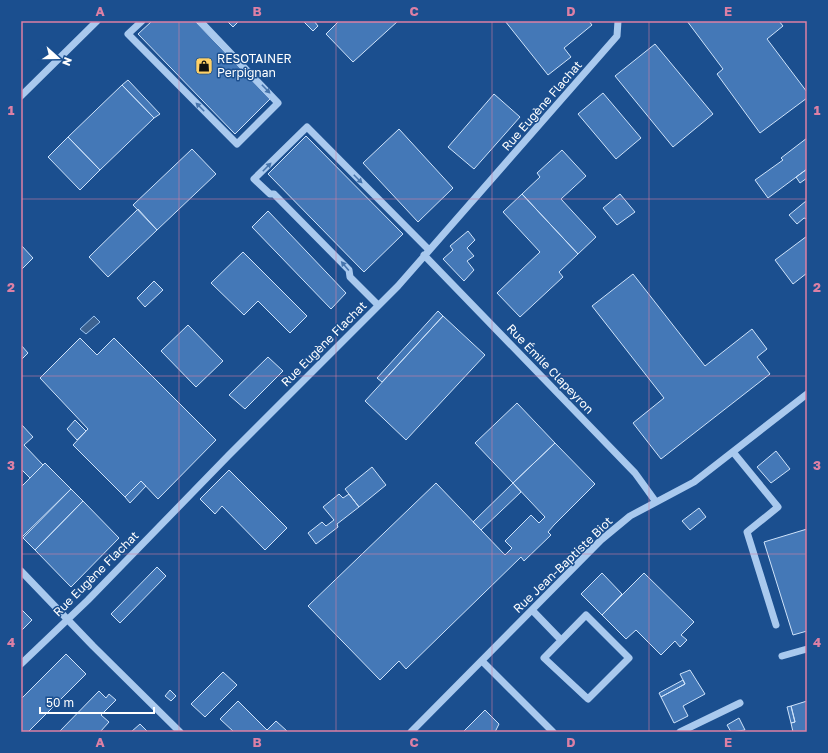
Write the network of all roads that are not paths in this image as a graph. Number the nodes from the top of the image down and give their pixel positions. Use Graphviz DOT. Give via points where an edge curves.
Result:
graph roads {
  1 [pos="96,21"];
  2 [pos="142,21"];
  3 [pos="200,21"];
  4 [pos="618,21"];
  5 [pos="21,96"];
  6 [pos="427,252"];
  7 [pos="378,305"];
  8 [pos="807,394"];
  9 [pos="733,452"];
  10 [pos="656,502"];
  11 [pos="21,571"];
  12 [pos="532,610"];
  13 [pos="68,618"];
  14 [pos="776,625"];
  15 [pos="561,640"];
  16 [pos="807,649"];
  17 [pos="782,656"];
  18 [pos="482,661"];
  19 [pos="21,664"];
  20 [pos="740,703"];
  21 [pos="180,732"];
  22 [pos="411,732"];
  23 [pos="553,732"];
  24 [pos="680,732"];
  1 -- 5 [label="street"];
  3 -- 2 [label="street, one-way" via="278,103 237,144 128,34"];
  4 -- 6 [label="street, Rue Eugène Flachat" via="617,36"];
  6 -- 7 [label="street, Rue Eugène Flachat"];
  7 -- 6 [label="street, Rue Émile Clapeyron, one-way" via="350,277 349,270 274,194 270,194 254,179 307,126"];
  6 -- 10 [label="street, Rue Émile Clapeyron" via="635,473"];
  7 -- 13 [label="street, Rue Eugène Flachat"];
  8 -- 9 [label="street, Rue Jean-Baptiste Biot"];
  9 -- 10 [label="street, Rue Jean-Baptiste Biot" via="694,482"];
  9 -- 14 [label="street" via="778,507 747,532"];
  10 -- 12 [label="street, Rue Jean-Baptiste Biot" via="630,516 601,540"];
  11 -- 13 [label="street"];
  12 -- 15 [label="street"];
  12 -- 18 [label="street, Rue Jean-Baptiste Biot"];
  13 -- 19 [label="street, Rue Eugène Flachat"];
  13 -- 21 [label="street"];
  15 -- 15 [label="street" via="544,658 588,699 629,658 586,615"];
  16 -- 17 [label="street"];
  18 -- 22 [label="street, Rue Jean-Baptiste Biot"];
  18 -- 23 [label="street"];
  20 -- 24 [label="street"];
}
